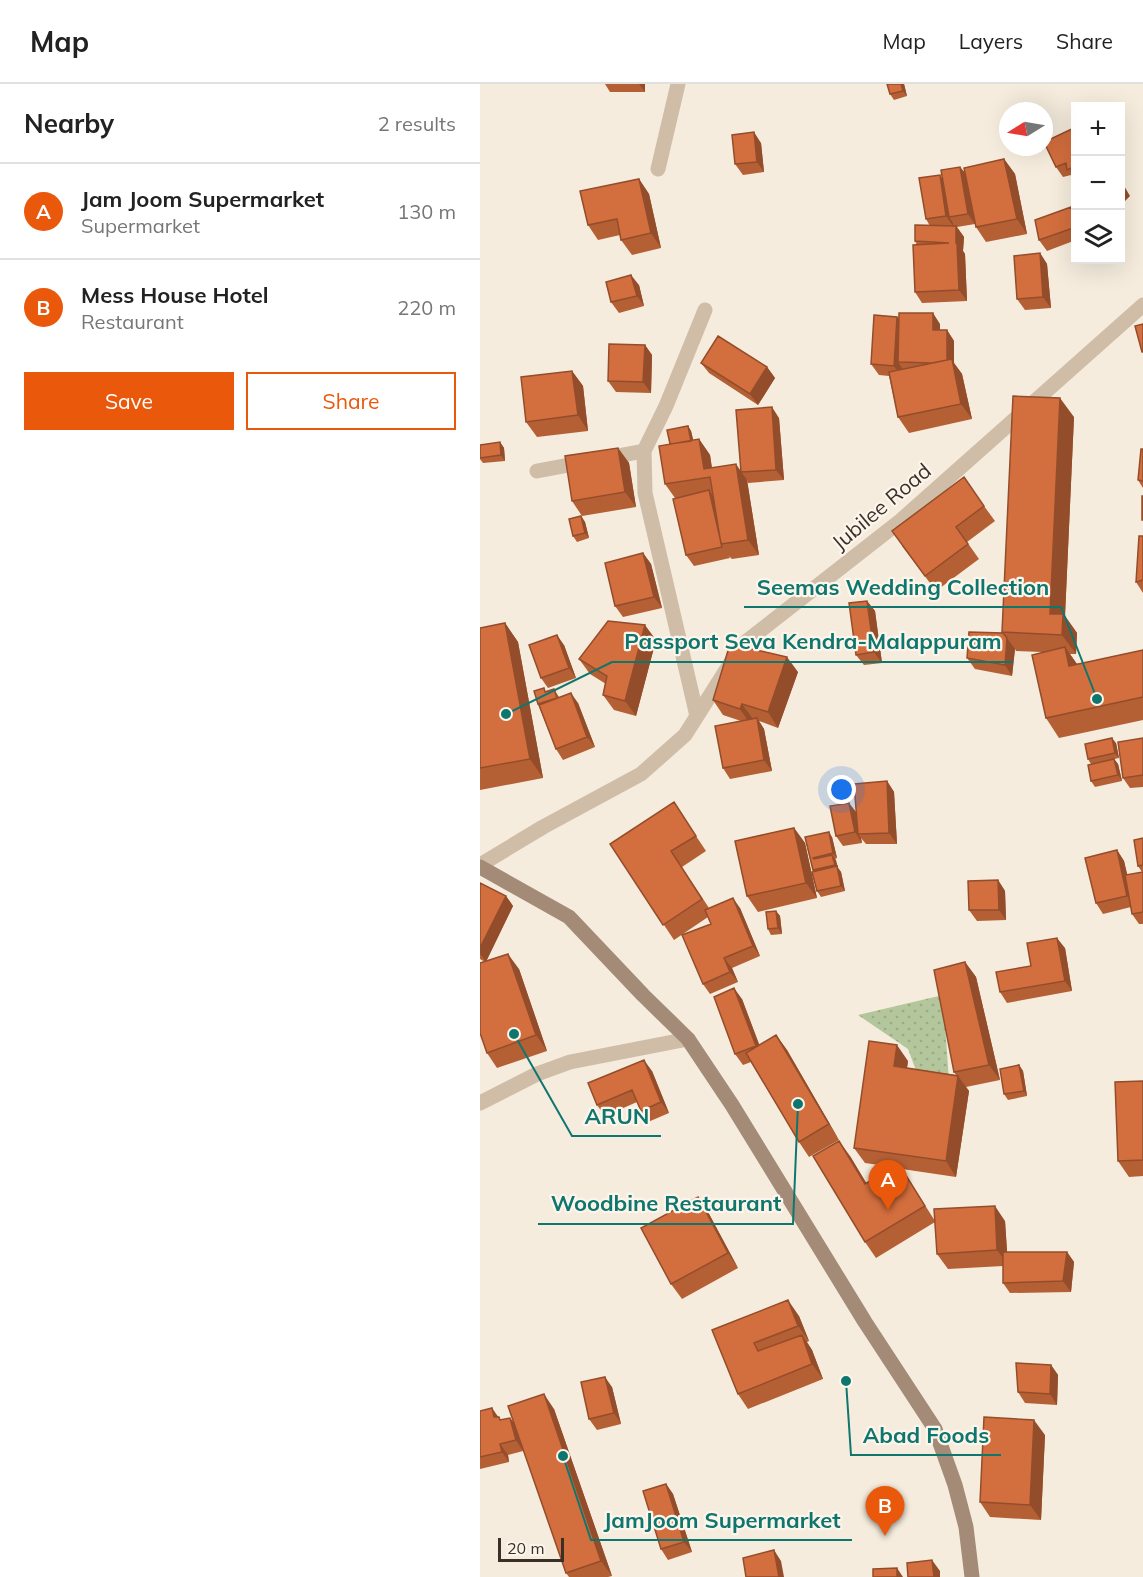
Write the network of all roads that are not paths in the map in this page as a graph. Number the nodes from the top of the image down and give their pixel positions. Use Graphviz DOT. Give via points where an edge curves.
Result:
graph roads {
  1 [pos="678,84"];
  2 [pos="658,168"];
  3 [pos="1143,305"];
  4 [pos="705,310"];
  5 [pos="644,451"];
  6 [pos="537,471"];
  7 [pos="697,716"];
  8 [pos="480,866"];
  9 [pos="688,1039"];
  10 [pos="480,1103"];
  11 [pos="972,1577"];
  1 -- 2 [label="street"];
  3 -- 7 [label="street, Jubilee Road" via="898,522 742,645"];
  4 -- 5 [label="street"];
  5 -- 6 [label="street"];
  5 -- 7 [label="street" via="645,494"];
  7 -- 8 [label="street, Jubilee Road" via="686,735 641,774"];
  8 -- 9 [label="main road" via="569,916"];
  9 -- 10 [label="street" via="570,1062"];
  9 -- 11 [label="main road" via="935,1429 966,1527"];
}
